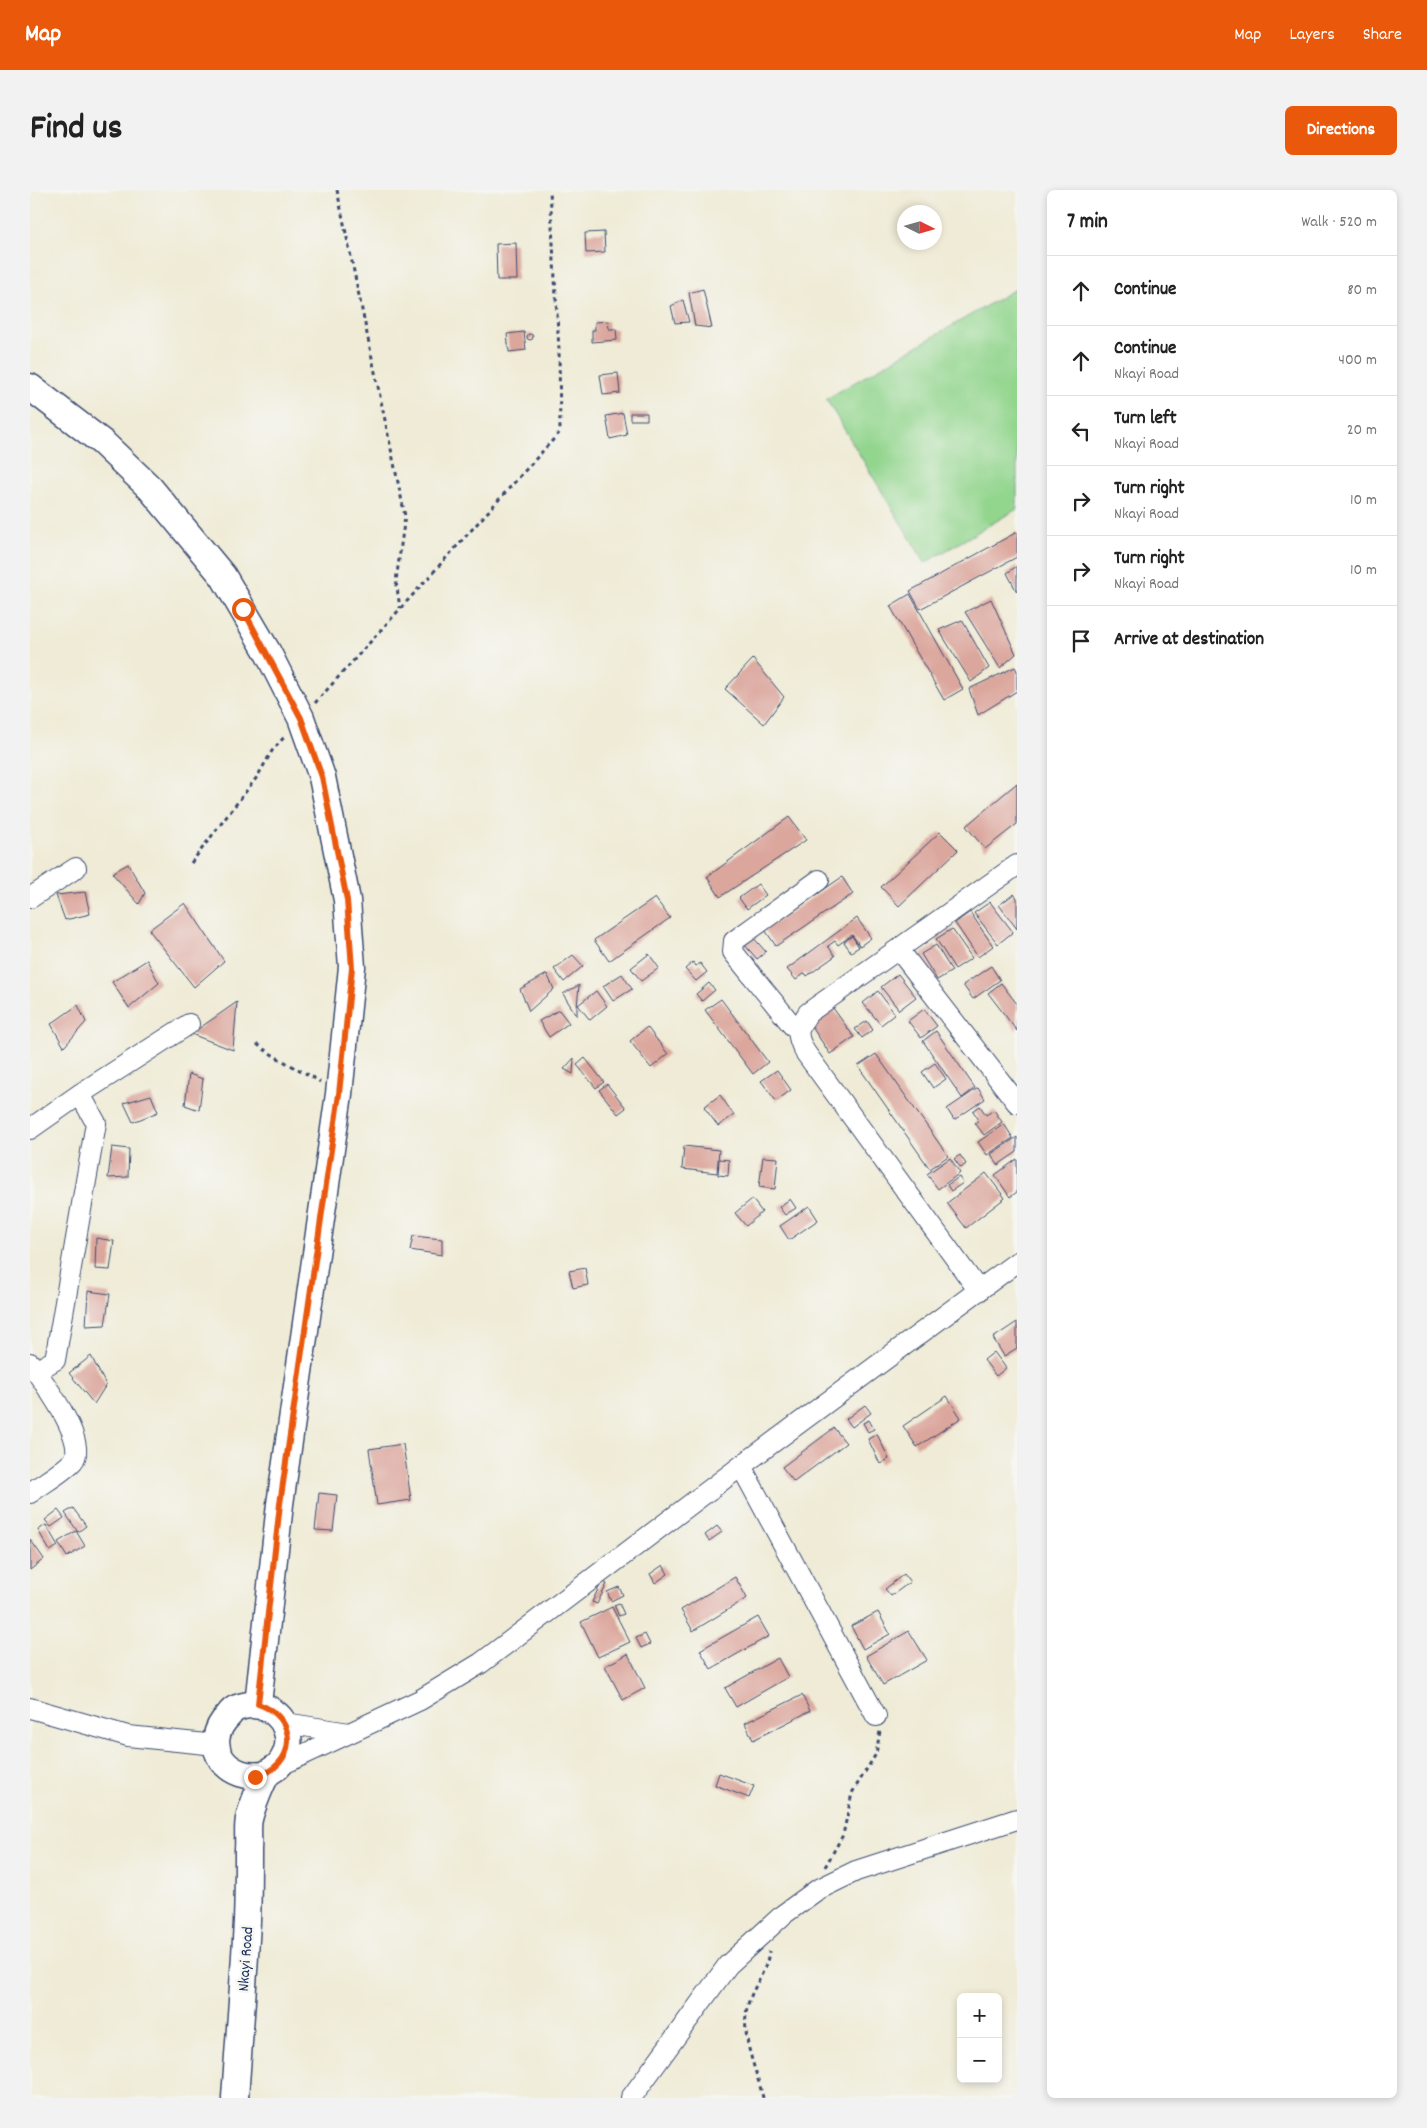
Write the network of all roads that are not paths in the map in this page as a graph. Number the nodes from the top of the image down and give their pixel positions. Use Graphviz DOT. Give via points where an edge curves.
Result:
graph roads {
  1 [pos="30,387"];
  2 [pos="1017,865"];
  3 [pos="76,868"];
  4 [pos="819,880"];
  5 [pos="30,898"];
  6 [pos="899,950"];
  7 [pos="190,1024"];
  8 [pos="798,1029"];
  9 [pos="80,1094"];
  10 [pos="1017,1103"];
  11 [pos="30,1130"];
  12 [pos="1017,1262"];
  13 [pos="979,1291"];
  14 [pos="33,1367"];
  15 [pos="741,1466"];
  16 [pos="30,1493"];
  17 [pos="258,1704"];
  18 [pos="30,1708"];
  19 [pos="876,1716"];
  20 [pos="284,1723"];
  21 [pos="349,1733"];
  22 [pos="216,1745"];
  23 [pos="231,1770"];
  24 [pos="273,1770"];
  25 [pos="1017,1819"];
  26 [pos="249,1820"];
  27 [pos="235,2098"];
  28 [pos="631,2098"];
  1 -- 17 [label="main road" via="103,443 150,488 223,576 301,718 322,777 347,900 352,968 339,1094 280,1504"];
  2 -- 6 [label="street"];
  3 -- 5 [label="street"];
  4 -- 8 [label="street" via="734,941 733,952"];
  6 -- 8 [label="street" via="808,1013"];
  6 -- 10 [label="street"];
  7 -- 9 [label="street"];
  8 -- 13 [label="street" via="798,1038 805,1052"];
  9 -- 11 [label="street"];
  9 -- 14 [label="street" via="96,1124 55,1360"];
  12 -- 13 [label="street"];
  13 -- 15 [label="street"];
  14 -- 16 [label="street" via="70,1424 78,1450 74,1460"];
  15 -- 19 [label="street"];
  15 -- 21 [label="street" via="481,1664 420,1700"];
  17 -- 20 [label="main road" via="278,1714"];
  17 -- 22 [label="main road" via="236,1708 220,1723"];
  18 -- 22 [label="street" via="128,1736"];
  20 -- 21 [label="street"];
  20 -- 24 [label="main road, Nkayi Road" via="288,1738 286,1753"];
  21 -- 24 [label="street"];
  22 -- 23 [label="main road, Nkayi Road" via="221,1760"];
  23 -- 24 [label="main road" via="242,1776 255,1777"];
  23 -- 26 [label="main road, Nkayi Road"];
  24 -- 26 [label="main road, Nkayi Road"];
  25 -- 28 [label="street" via="856,1871 817,1890 784,1914 728,1965"];
  26 -- 27 [label="main road, Nkayi Road" via="247,1920"];
}
